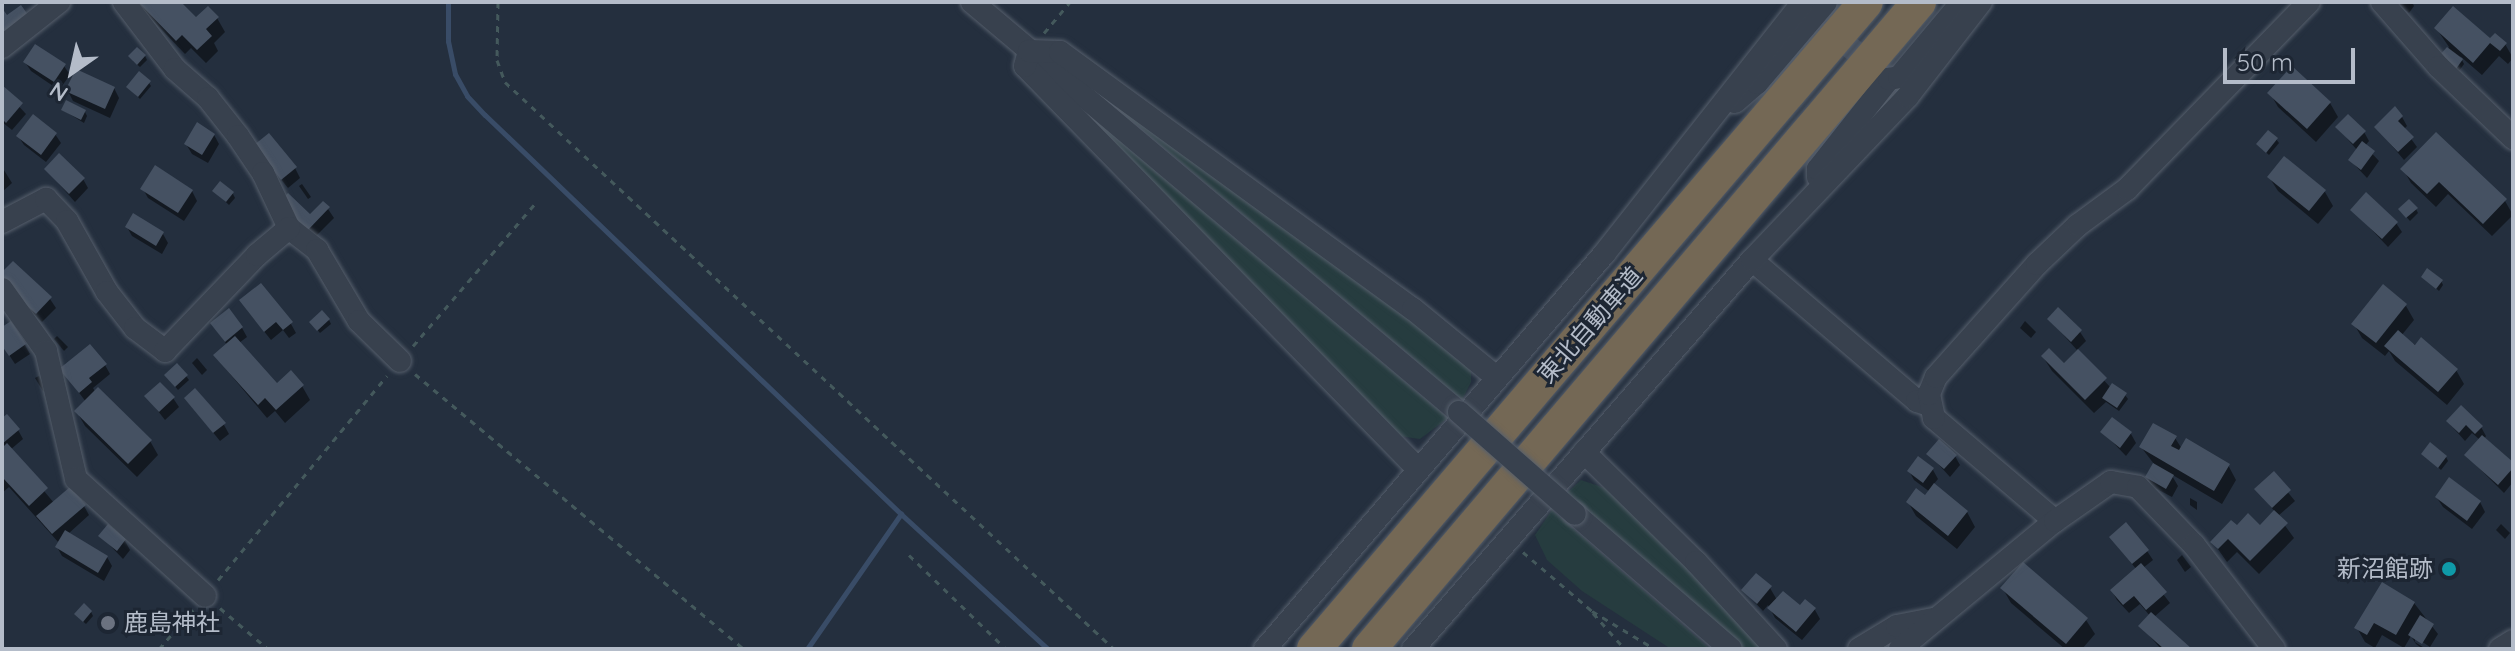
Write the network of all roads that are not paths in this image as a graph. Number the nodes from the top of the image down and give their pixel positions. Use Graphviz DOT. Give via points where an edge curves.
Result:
graph roads {
  1 [pos="59,2"];
  2 [pos="124,2"];
  3 [pos="972,2"];
  4 [pos="1866,2"];
  5 [pos="1919,2"];
  6 [pos="1962,2"];
  7 [pos="1981,2"];
  8 [pos="2309,2"];
  9 [pos="2382,2"];
  10 [pos="1817,11"];
  11 [pos="2,47"];
  12 [pos="1029,51"];
  13 [pos="2513,138"];
  14 [pos="1818,187"];
  15 [pos="2,222"];
  16 [pos="289,228"];
  17 [pos="1752,260"];
  18 [pos="2,289"];
  19 [pos="400,361"];
  20 [pos="1496,377"];
  21 [pos="1929,405"];
  22 [pos="1584,452"];
  23 [pos="1417,468"];
  24 [pos="2055,521"];
  25 [pos="205,596"];
  26 [pos="1937,619"];
  27 [pos="2513,641"];
  28 [pos="1265,649"];
  29 [pos="1314,649"];
  30 [pos="1369,649"];
  31 [pos="1413,649"];
  32 [pos="1731,649"];
  33 [pos="1776,649"];
  34 [pos="1859,649"];
  35 [pos="1900,649"];
  36 [pos="2274,649"];
  37 [pos="2500,649"];
  1 -- 11 [label="street"];
  2 -- 16 [label="street" via="175,69 208,98 238,136"];
  3 -- 12 [label="street"];
  4 -- 29 [label="highway, 東北自動車道"];
  5 -- 30 [label="highway, 東北自動車道"];
  6 -- 14 [label="street" via="1899,77 1886,77 1818,169"];
  7 -- 14 [label="street" via="1908,96"];
  8 -- 21 [label="street" via="2127,189 2037,264 1936,377"];
  9 -- 13 [label="street" via="2439,67"];
  10 -- 20 [label="street" via="1757,83 1689,143 1604,254"];
  12 -- 20 [label="street" via="1060,52 1413,309"];
  12 -- 23 [label="street" via="1025,66"];
  12 -- 32 [label="street, bridge" via="1459,412"];
  14 -- 17 [label="street"];
  15 -- 16 [label="street" via="46,199 67,221 107,292 135,328 165,351"];
  16 -- 19 [label="street" via="317,250 359,321"];
  17 -- 21 [label="street" via="1917,401"];
  17 -- 22 [label="street"];
  18 -- 25 [label="street" via="46,351 76,479"];
  20 -- 23 [label="street"];
  21 -- 24 [label="street" via="1934,418"];
  22 -- 31 [label="street"];
  22 -- 33 [label="street"];
  23 -- 28 [label="street"];
  24 -- 26 [label="street"];
  24 -- 36 [label="street" via="2111,482 2138,487 2194,545"];
  26 -- 34 [label="street" via="1897,626"];
  26 -- 35 [label="street"];
  27 -- 37 [label="street"];
}
